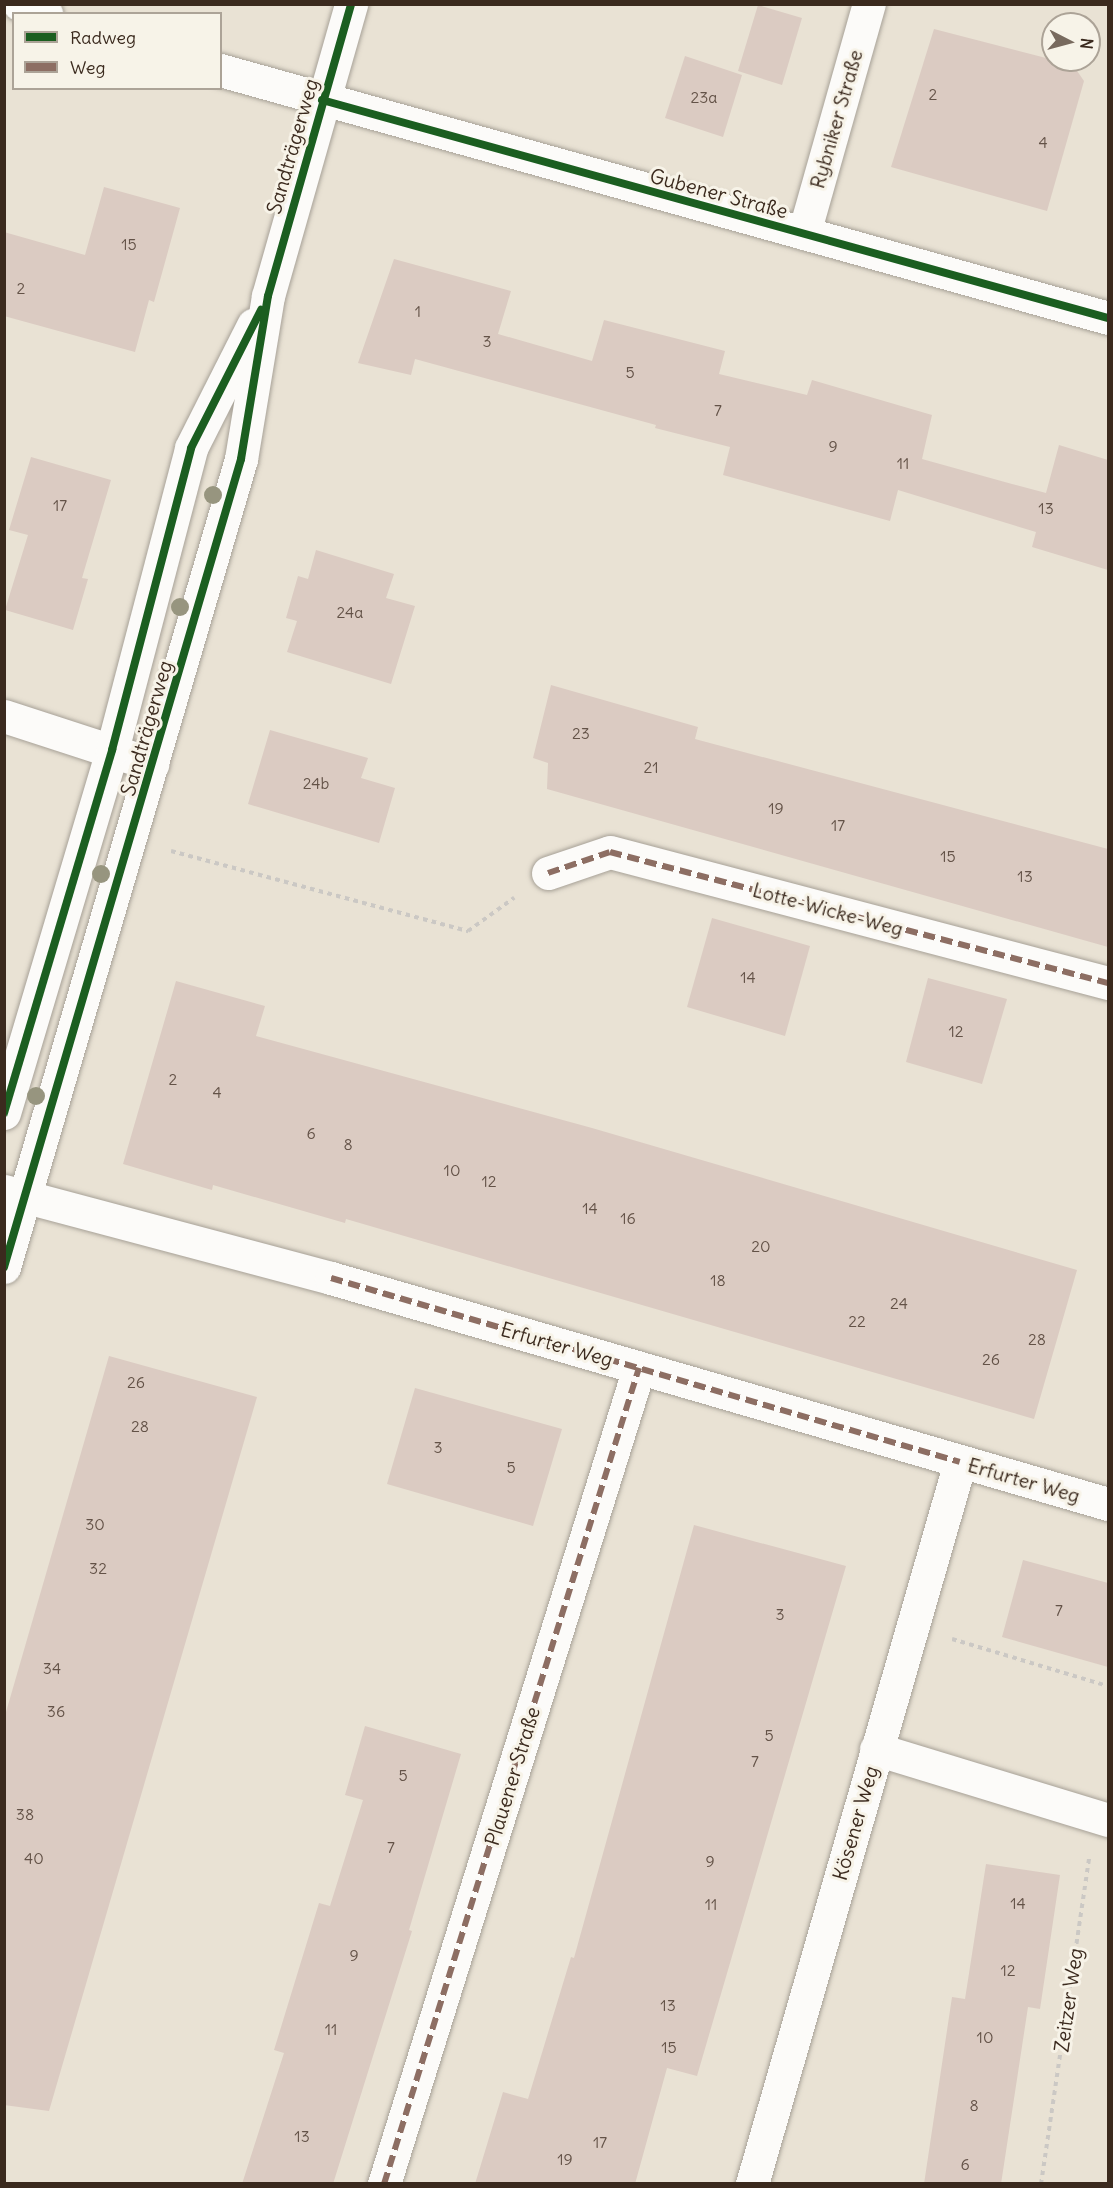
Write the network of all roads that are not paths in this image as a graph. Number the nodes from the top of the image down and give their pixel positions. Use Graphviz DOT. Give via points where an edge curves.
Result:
graph roads {
  1 [pos="19,4"];
  2 [pos="351,4"];
  3 [pos="869,4"];
  4 [pos="41,12"];
  5 [pos="222,71"];
  6 [pos="322,100"];
  7 [pos="804,233"];
  8 [pos="268,296"];
  9 [pos="1108,318"];
  10 [pos="4,716"];
  11 [pos="112,750"];
  12 [pos="152,764"];
  13 [pos="548,873"];
  14 [pos="1108,983"];
  15 [pos="4,1113"];
  16 [pos="15,1194"];
  17 [pos="4,1267"];
  18 [pos="639,1368"];
  19 [pos="960,1462"];
  20 [pos="1108,1504"];
  21 [pos="876,1749"];
  22 [pos="1102,1818"];
  23 [pos="384,2184"];
  24 [pos="752,2184"];
  1 -- 4 [label="street"];
  2 -- 6 [label="street, Sandträgerweg"];
  3 -- 7 [label="street, Rybniker Straße"];
  5 -- 6 [label="street, Gubener Straße"];
  6 -- 7 [label="street, Gubener Straße"];
  6 -- 8 [label="street, Sandträgerweg"];
  7 -- 9 [label="street, Gubener Straße"];
  8 -- 11 [label="street, Sandträgerweg" via="191,448"];
  8 -- 12 [label="street, Sandträgerweg" via="241,459"];
  10 -- 11 [label="street"];
  11 -- 12 [label="street"];
  11 -- 15 [label="street, Sandträgerweg"];
  12 -- 16 [label="street, Sandträgerweg" via="133,840"];
  13 -- 14 [label="street, Lotte-Wicke-Weg" via="610,852"];
  16 -- 17 [label="street, Sandträgerweg"];
  16 -- 18 [label="street, Erfurter Weg" via="331,1278"];
  18 -- 19 [label="street, Erfurter Weg"];
  18 -- 23 [label="street, Plauener Straße"];
  19 -- 20 [label="street, Erfurter Weg"];
  19 -- 21 [label="street, Kösener Weg"];
  21 -- 22 [label="street"];
  21 -- 24 [label="street, Kösener Weg"];
}
